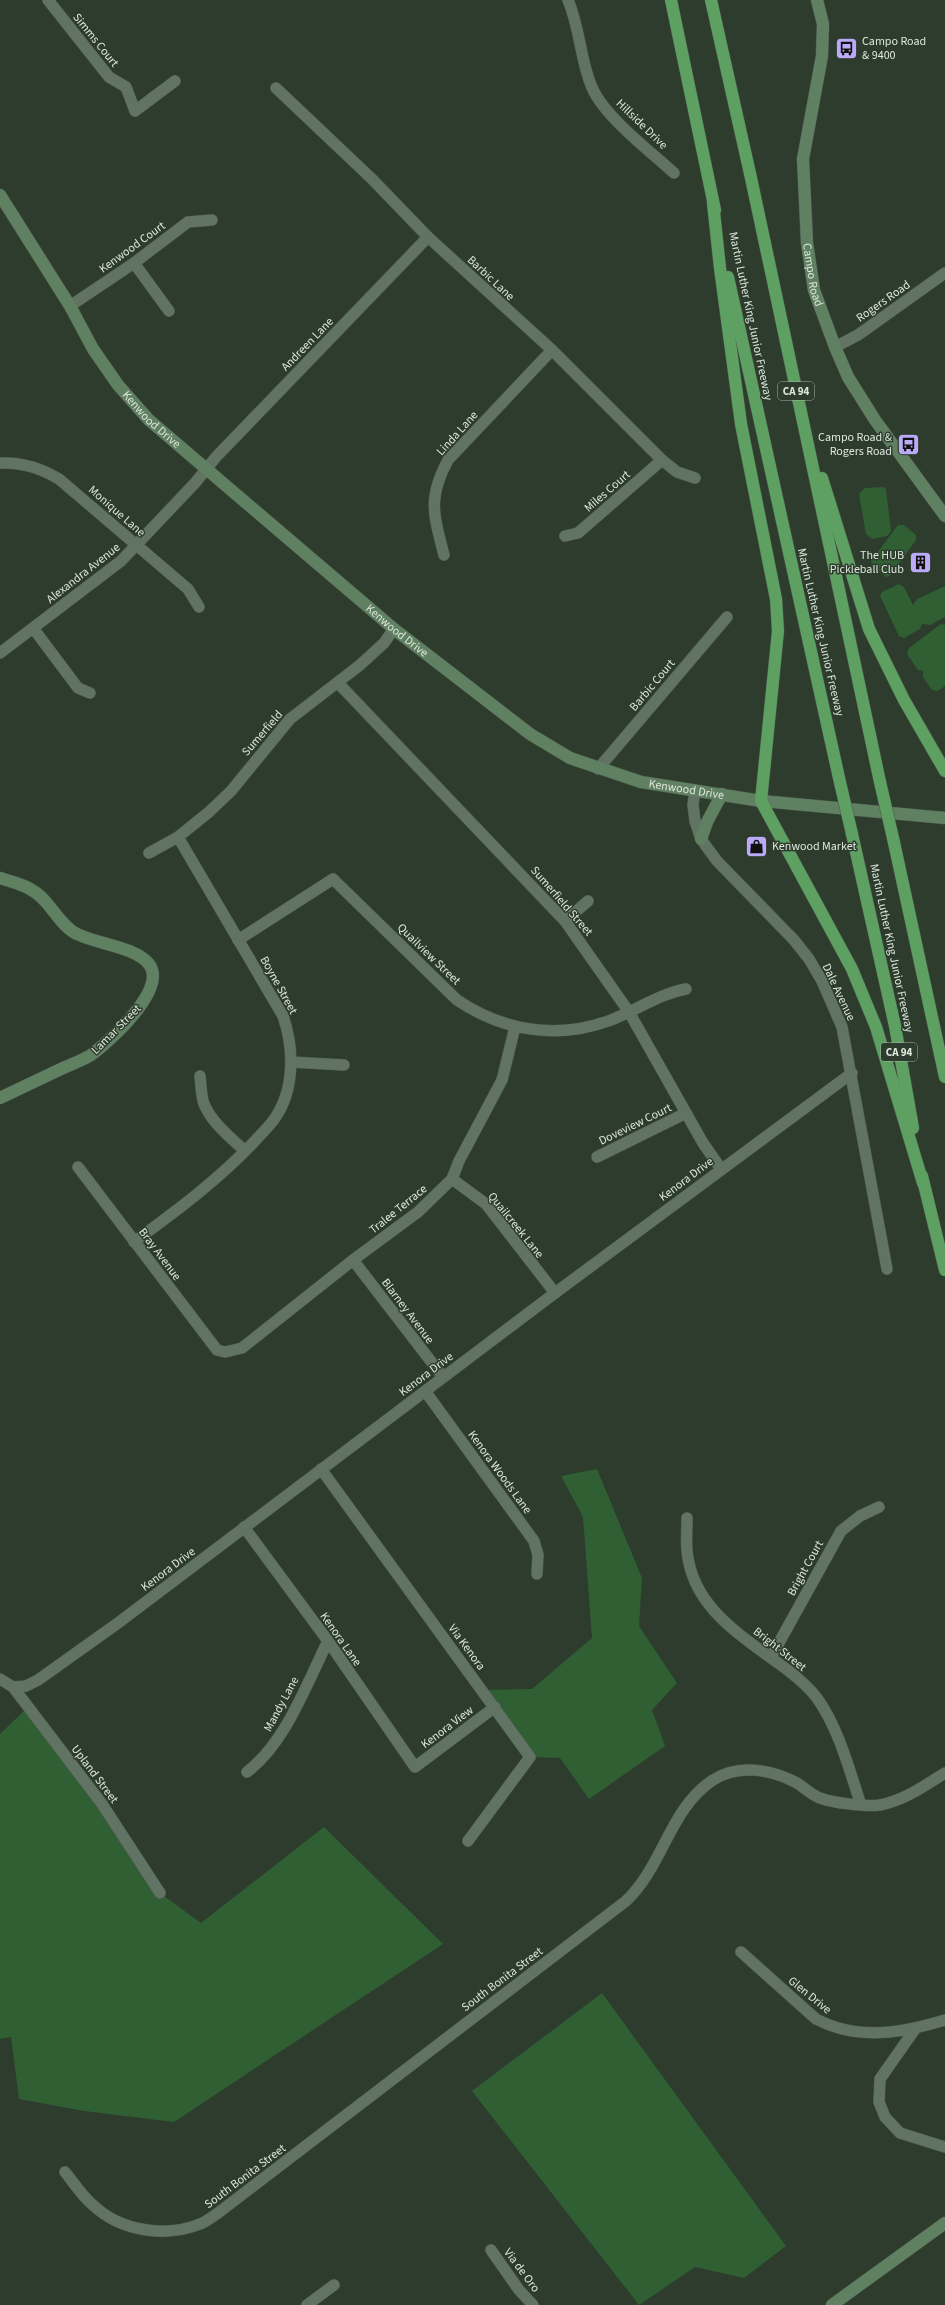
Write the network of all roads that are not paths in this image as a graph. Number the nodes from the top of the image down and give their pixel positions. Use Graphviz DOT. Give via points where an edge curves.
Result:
graph roads {
  1 [pos="48,0"];
  2 [pos="568,0"];
  3 [pos="671,0"];
  4 [pos="711,0"];
  5 [pos="817,0"];
  6 [pos="175,81"];
  7 [pos="276,88"];
  8 [pos="674,173"];
  9 [pos="0,195"];
  10 [pos="713,203"];
  11 [pos="212,220"];
  12 [pos="428,236"];
  13 [pos="134,263"];
  14 [pos="945,273"];
  15 [pos="70,306"];
  16 [pos="169,311"];
  17 [pos="835,347"];
  18 [pos="552,350"];
  19 [pos="805,432"];
  20 [pos="662,460"];
  21 [pos="0,463"];
  22 [pos="206,469"];
  23 [pos="695,478"];
  24 [pos="945,516"];
  25 [pos="565,536"];
  26 [pos="136,545"];
  27 [pos="444,555"];
  28 [pos="199,607"];
  29 [pos="727,617"];
  30 [pos="33,628"];
  31 [pos="394,629"];
  32 [pos="0,652"];
  33 [pos="339,684"];
  34 [pos="90,693"];
  35 [pos="598,769"];
  36 [pos="945,771"];
  37 [pos="695,790"];
  38 [pos="722,794"];
  39 [pos="761,801"];
  40 [pos="945,818"];
  41 [pos="178,837"];
  42 [pos="701,839"];
  43 [pos="149,853"];
  44 [pos="0,878"];
  45 [pos="588,900"];
  46 [pos="565,922"];
  47 [pos="238,940"];
  48 [pos="686,989"];
  49 [pos="630,1012"];
  50 [pos="515,1027"];
  51 [pos="291,1062"];
  52 [pos="344,1065"];
  53 [pos="852,1073"];
  54 [pos="200,1076"];
  55 [pos="945,1077"];
  56 [pos="0,1098"];
  57 [pos="686,1113"];
  58 [pos="245,1151"];
  59 [pos="597,1157"];
  60 [pos="78,1166"];
  61 [pos="721,1169"];
  62 [pos="452,1179"];
  63 [pos="923,1183"];
  64 [pos="134,1242"];
  65 [pos="353,1260"];
  66 [pos="887,1269"];
  67 [pos="945,1270"];
  68 [pos="555,1293"];
  69 [pos="225,1352"];
  70 [pos="443,1377"];
  71 [pos="425,1391"];
  72 [pos="321,1469"];
  73 [pos="879,1507"];
  74 [pos="687,1518"];
  75 [pos="244,1527"];
  76 [pos="537,1574"];
  77 [pos="328,1641"];
  78 [pos="771,1658"];
  79 [pos="0,1679"];
  80 [pos="13,1687"];
  81 [pos="495,1707"];
  82 [pos="415,1767"];
  83 [pos="247,1772"];
  84 [pos="945,1773"];
  85 [pos="861,1805"];
  86 [pos="468,1841"];
  87 [pos="160,1893"];
  88 [pos="741,1952"];
  89 [pos="945,2020"];
  90 [pos="915,2029"];
  91 [pos="945,2147"];
  92 [pos="65,2172"];
  93 [pos="945,2223"];
  94 [pos="491,2250"];
  95 [pos="334,2284"];
  96 [pos="845,2301"];
  97 [pos="307,2305"];
  98 [pos="533,2305"];
  99 [pos="832,2305"];
  1 -- 6 [label="street, Simms Court" via="110,77 126,87 135,111"];
  2 -- 8 [label="street, Hillside Drive" via="575,17 591,86 621,124"];
  3 -- 10 [label="highway, Martin Luther King Junior Freeway / CA 94"];
  4 -- 19 [label="highway, Martin Luther King Junior Freeway / CA 94" via="752,178"];
  5 -- 17 [label="main road, Campo Road" via="823,24 822,56 803,159 804,198 812,279"];
  7 -- 12 [label="street, Barbic Lane"];
  9 -- 15 [label="main road, Kenwood Drive"];
  10 -- 39 [label="highway" via="740,424 776,599 778,631"];
  10 -- 63 [label="highway, Martin Luther King Junior Freeway / CA 94, bridge" via="895,1026"];
  11 -- 13 [label="street, Kenwood Court" via="188,222"];
  12 -- 18 [label="street, Barbic Lane"];
  12 -- 22 [label="street, Andreen Lane"];
  13 -- 15 [label="street, Kenwood Court"];
  13 -- 16 [label="street"];
  14 -- 17 [label="street, Rogers Road" via="858,335"];
  15 -- 22 [label="main road, Kenwood Drive" via="93,349 132,402 167,438"];
  17 -- 24 [label="main road, Campo Road" via="848,377 868,408"];
  18 -- 20 [label="street, Barbic Lane"];
  18 -- 27 [label="street, Linda Lane" via="448,460 438,480 433,512"];
  19 -- 36 [label="highway" via="869,629 904,700"];
  19 -- 55 [label="highway, Martin Luther King Junior Freeway / CA 94, bridge"];
  20 -- 23 [label="street, Barbic Lane" via="677,472"];
  20 -- 25 [label="street, Miles Court" via="578,533"];
  21 -- 26 [label="street, Monique Lane" via="35,468 59,479"];
  22 -- 26 [label="street, Alexandra Avenue"];
  22 -- 31 [label="main road, Kenwood Drive"];
  26 -- 28 [label="street, Monique Lane" via="188,589"];
  26 -- 30 [label="street, Alexandra Avenue" via="121,561"];
  29 -- 35 [label="street, Barbic Court"];
  30 -- 32 [label="street, Alexandra Avenue"];
  30 -- 34 [label="street" via="78,688"];
  31 -- 33 [label="street, Sumerfield" via="384,643"];
  31 -- 35 [label="main road, Kenwood Drive" via="530,734 570,758"];
  33 -- 41 [label="street, Sumerfield" via="290,719 230,791"];
  33 -- 46 [label="street, Sumerfield Street"];
  35 -- 37 [label="main road, Kenwood Drive" via="641,782"];
  37 -- 38 [label="main road, Kenwood Drive"];
  37 -- 42 [label="street, Dale Avenue" via="693,805"];
  38 -- 39 [label="main road, Kenwood Drive"];
  38 -- 42 [label="main road"];
  39 -- 40 [label="main road, Kenwood Drive"];
  39 -- 63 [label="highway" via="852,969 876,1027"];
  41 -- 43 [label="street, Sumerfield"];
  41 -- 47 [label="street, Boyne Street"];
  42 -- 53 [label="street, Dale Avenue" via="717,861 794,940 809,959 822,981 842,1027"];
  44 -- 56 [label="main road, Lamar Street" via="29,888 44,899 75,933 95,943 124,949 139,956 149,964 153,973 153,984 148,996 126,1022 90,1055"];
  45 -- 46 [label="street"];
  46 -- 49 [label="street, Sumerfield Street"];
  47 -- 50 [label="street, Quailview Street" via="333,879 458,1000 485,1016"];
  47 -- 51 [label="street, Boyne Street" via="283,1016 289,1038"];
  48 -- 49 [label="street, Quailview Street" via="668,992"];
  49 -- 50 [label="street, Quailview Street" via="596,1025 570,1030 542,1031"];
  49 -- 57 [label="street, Sumerfield Street"];
  50 -- 62 [label="street, Tralee Terrace" via="502,1080"];
  51 -- 52 [label="street"];
  51 -- 58 [label="street, Boyne Street" via="288,1085 275,1118"];
  53 -- 61 [label="street, Kenora Drive"];
  53 -- 66 [label="street, Dale Avenue"];
  54 -- 58 [label="street" via="207,1109 225,1132"];
  57 -- 59 [label="street, Doveview Court"];
  57 -- 61 [label="street, Sumerfield Street"];
  58 -- 64 [label="street, Boyne Street" via="206,1188"];
  60 -- 64 [label="street, Bray Avenue"];
  61 -- 68 [label="street, Kenora Drive"];
  62 -- 65 [label="street, Tralee Terrace" via="418,1212"];
  62 -- 68 [label="street, Quailcreek Lane" via="486,1204"];
  63 -- 67 [label="highway, Martin Luther King Junior Freeway / CA 94"];
  64 -- 69 [label="street, Bray Avenue" via="216,1350"];
  65 -- 69 [label="street, Tralee Terrace" via="242,1348"];
  65 -- 70 [label="street, Blarney Avenue"];
  68 -- 70 [label="street, Kenora Drive"];
  70 -- 71 [label="street, Kenora Drive"];
  71 -- 72 [label="street, Kenora Drive"];
  71 -- 76 [label="street, Kenora Woods Lane" via="534,1541 538,1555"];
  72 -- 75 [label="street, Kenora Drive"];
  72 -- 81 [label="street, Via Kenora"];
  73 -- 78 [label="street, Bright Court" via="860,1516 841,1531"];
  74 -- 78 [label="street, Bright Street" via="689,1562 695,1582 707,1603 722,1621"];
  75 -- 77 [label="street, Kenora Lane"];
  75 -- 80 [label="street, Kenora Drive" via="38,1680 26,1686"];
  77 -- 82 [label="street, Kenora Lane"];
  77 -- 83 [label="street, Mandy Lane" via="282,1734"];
  78 -- 85 [label="street, Bright Street" via="789,1670 816,1698 837,1736"];
  79 -- 80 [label="street, Upland Street"];
  80 -- 87 [label="street, Upland Street" via="102,1804"];
  81 -- 82 [label="street, Kenora View"];
  81 -- 86 [label="street, Via Kenora" via="530,1757"];
  84 -- 85 [label="street, South Bonita Street" via="906,1798 879,1805"];
  85 -- 92 [label="street, South Bonita Street" via="820,1798 795,1782 771,1772 745,1769 715,1779 694,1795 683,1808 650,1872 626,1901 200,2224 171,2231 151,2231 124,2225 92,2205"];
  88 -- 90 [label="street, Glen Drive" via="816,2019 830,2026 858,2033"];
  89 -- 90 [label="street, Glen Drive"];
  90 -- 91 [label="street" via="880,2079 879,2102 884,2117 900,2133"];
  93 -- 96 [label="main road"];
  94 -- 98 [label="street, Via de Oro" via="519,2290"];
  95 -- 97 [label="street"];
  96 -- 99 [label="main road"];
}
